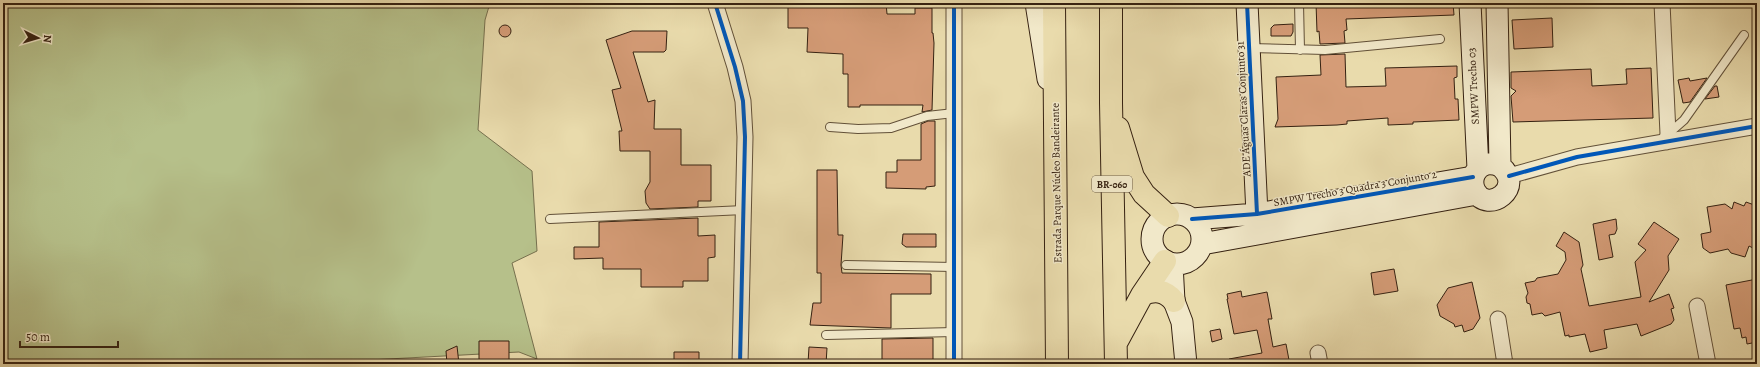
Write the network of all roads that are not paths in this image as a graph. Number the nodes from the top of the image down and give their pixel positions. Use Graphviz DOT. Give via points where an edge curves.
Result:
graph roads {
  1 [pos="715,3"];
  2 [pos="954,3"];
  3 [pos="1036,3"];
  4 [pos="1054,3"];
  5 [pos="1111,3"];
  6 [pos="1247,3"];
  7 [pos="1299,3"];
  8 [pos="1470,3"];
  9 [pos="1497,3"];
  10 [pos="1662,3"];
  11 [pos="1744,34"];
  12 [pos="1440,39"];
  13 [pos="1249,48"];
  14 [pos="1300,50"];
  15 [pos="1472,60"];
  16 [pos="1498,60"];
  17 [pos="1111,103"];
  18 [pos="954,113"];
  19 [pos="1055,121"];
  20 [pos="1757,126"];
  21 [pos="830,127"];
  22 [pos="1667,138"];
  23 [pos="1504,171"];
  24 [pos="1476,180"];
  25 [pos="744,210"];
  26 [pos="1257,214"];
  27 [pos="1168,216"];
  28 [pos="550,219"];
  29 [pos="1192,219"];
  30 [pos="1202,244"];
  31 [pos="1175,262"];
  32 [pos="846,265"];
  33 [pos="954,267"];
  34 [pos="1142,295"];
  35 [pos="1174,301"];
  36 [pos="1697,306"];
  37 [pos="1498,319"];
  38 [pos="1182,322"];
  39 [pos="954,332"];
  40 [pos="826,335"];
  41 [pos="1116,354"];
  42 [pos="740,364"];
  43 [pos="954,364"];
  44 [pos="1057,364"];
  45 [pos="1186,364"];
  46 [pos="1505,364"];
  47 [pos="1708,364"];
  1 -- 25 [label="street" via="743,102"];
  2 -- 18 [label="street"];
  3 -- 19 [label="street"];
  4 -- 19 [label="highway, Estrada Parque Núcleo Bandeirante"];
  5 -- 17 [label="highway, BR-060"];
  6 -- 13 [label="street, ADE Águas Claras Conjunto 31"];
  7 -- 14 [label="lane"];
  8 -- 15 [label="street, SMPW Trecho 03"];
  9 -- 16 [label="street"];
  10 -- 22 [label="street"];
  11 -- 22 [label="lane" via="1684,120"];
  12 -- 14 [label="lane"];
  13 -- 14 [label="lane"];
  13 -- 26 [label="street, ADE Águas Claras Conjunto 31"];
  15 -- 16 [label="street"];
  15 -- 24 [label="street, SMPW Trecho 03"];
  16 -- 23 [label="street"];
  17 -- 27 [label="highway" via="1133,177 1144,194"];
  17 -- 41 [label="highway, BR-060"];
  18 -- 21 [label="lane" via="927,116 891,128"];
  18 -- 33 [label="street"];
  19 -- 44 [label="highway, Estrada Parque Núcleo Bandeirante"];
  20 -- 22 [label="street"];
  22 -- 23 [label="street"];
  23 -- 24 [label="street" via="1492,163 1484,164"];
  23 -- 24 [label="street" via="1508,190 1503,196 1490,200 1483,199"];
  24 -- 26 [label="street, SMPW Trecho 3 Quadra 3 Conjunto 2"];
  24 -- 30 [label="street"];
  25 -- 28 [label="lane"];
  25 -- 42 [label="street"];
  26 -- 29 [label="street, SMPW Trecho 3 Quadra 3 Conjunto 2"];
  27 -- 29 [label="street, SMPW Trecho 3 Quadra 3 Conjunto 2" via="1180,214"];
  27 -- 31 [label="street" via="1156,224 1152,237 1155,251"];
  29 -- 30 [label="street" via="1200,230"];
  30 -- 31 [label="street" via="1194,258"];
  31 -- 34 [label="highway"];
  31 -- 35 [label="street"];
  31 -- 38 [label="street" via="1187,302"];
  32 -- 33 [label="lane"];
  33 -- 39 [label="street"];
  34 -- 35 [label="highway" via="1159,291"];
  34 -- 41 [label="highway"];
  35 -- 38 [label="street"];
  36 -- 47 [label="street"];
  37 -- 46 [label="street"];
  38 -- 45 [label="street"];
  39 -- 40 [label="lane"];
  39 -- 43 [label="street"];
}
